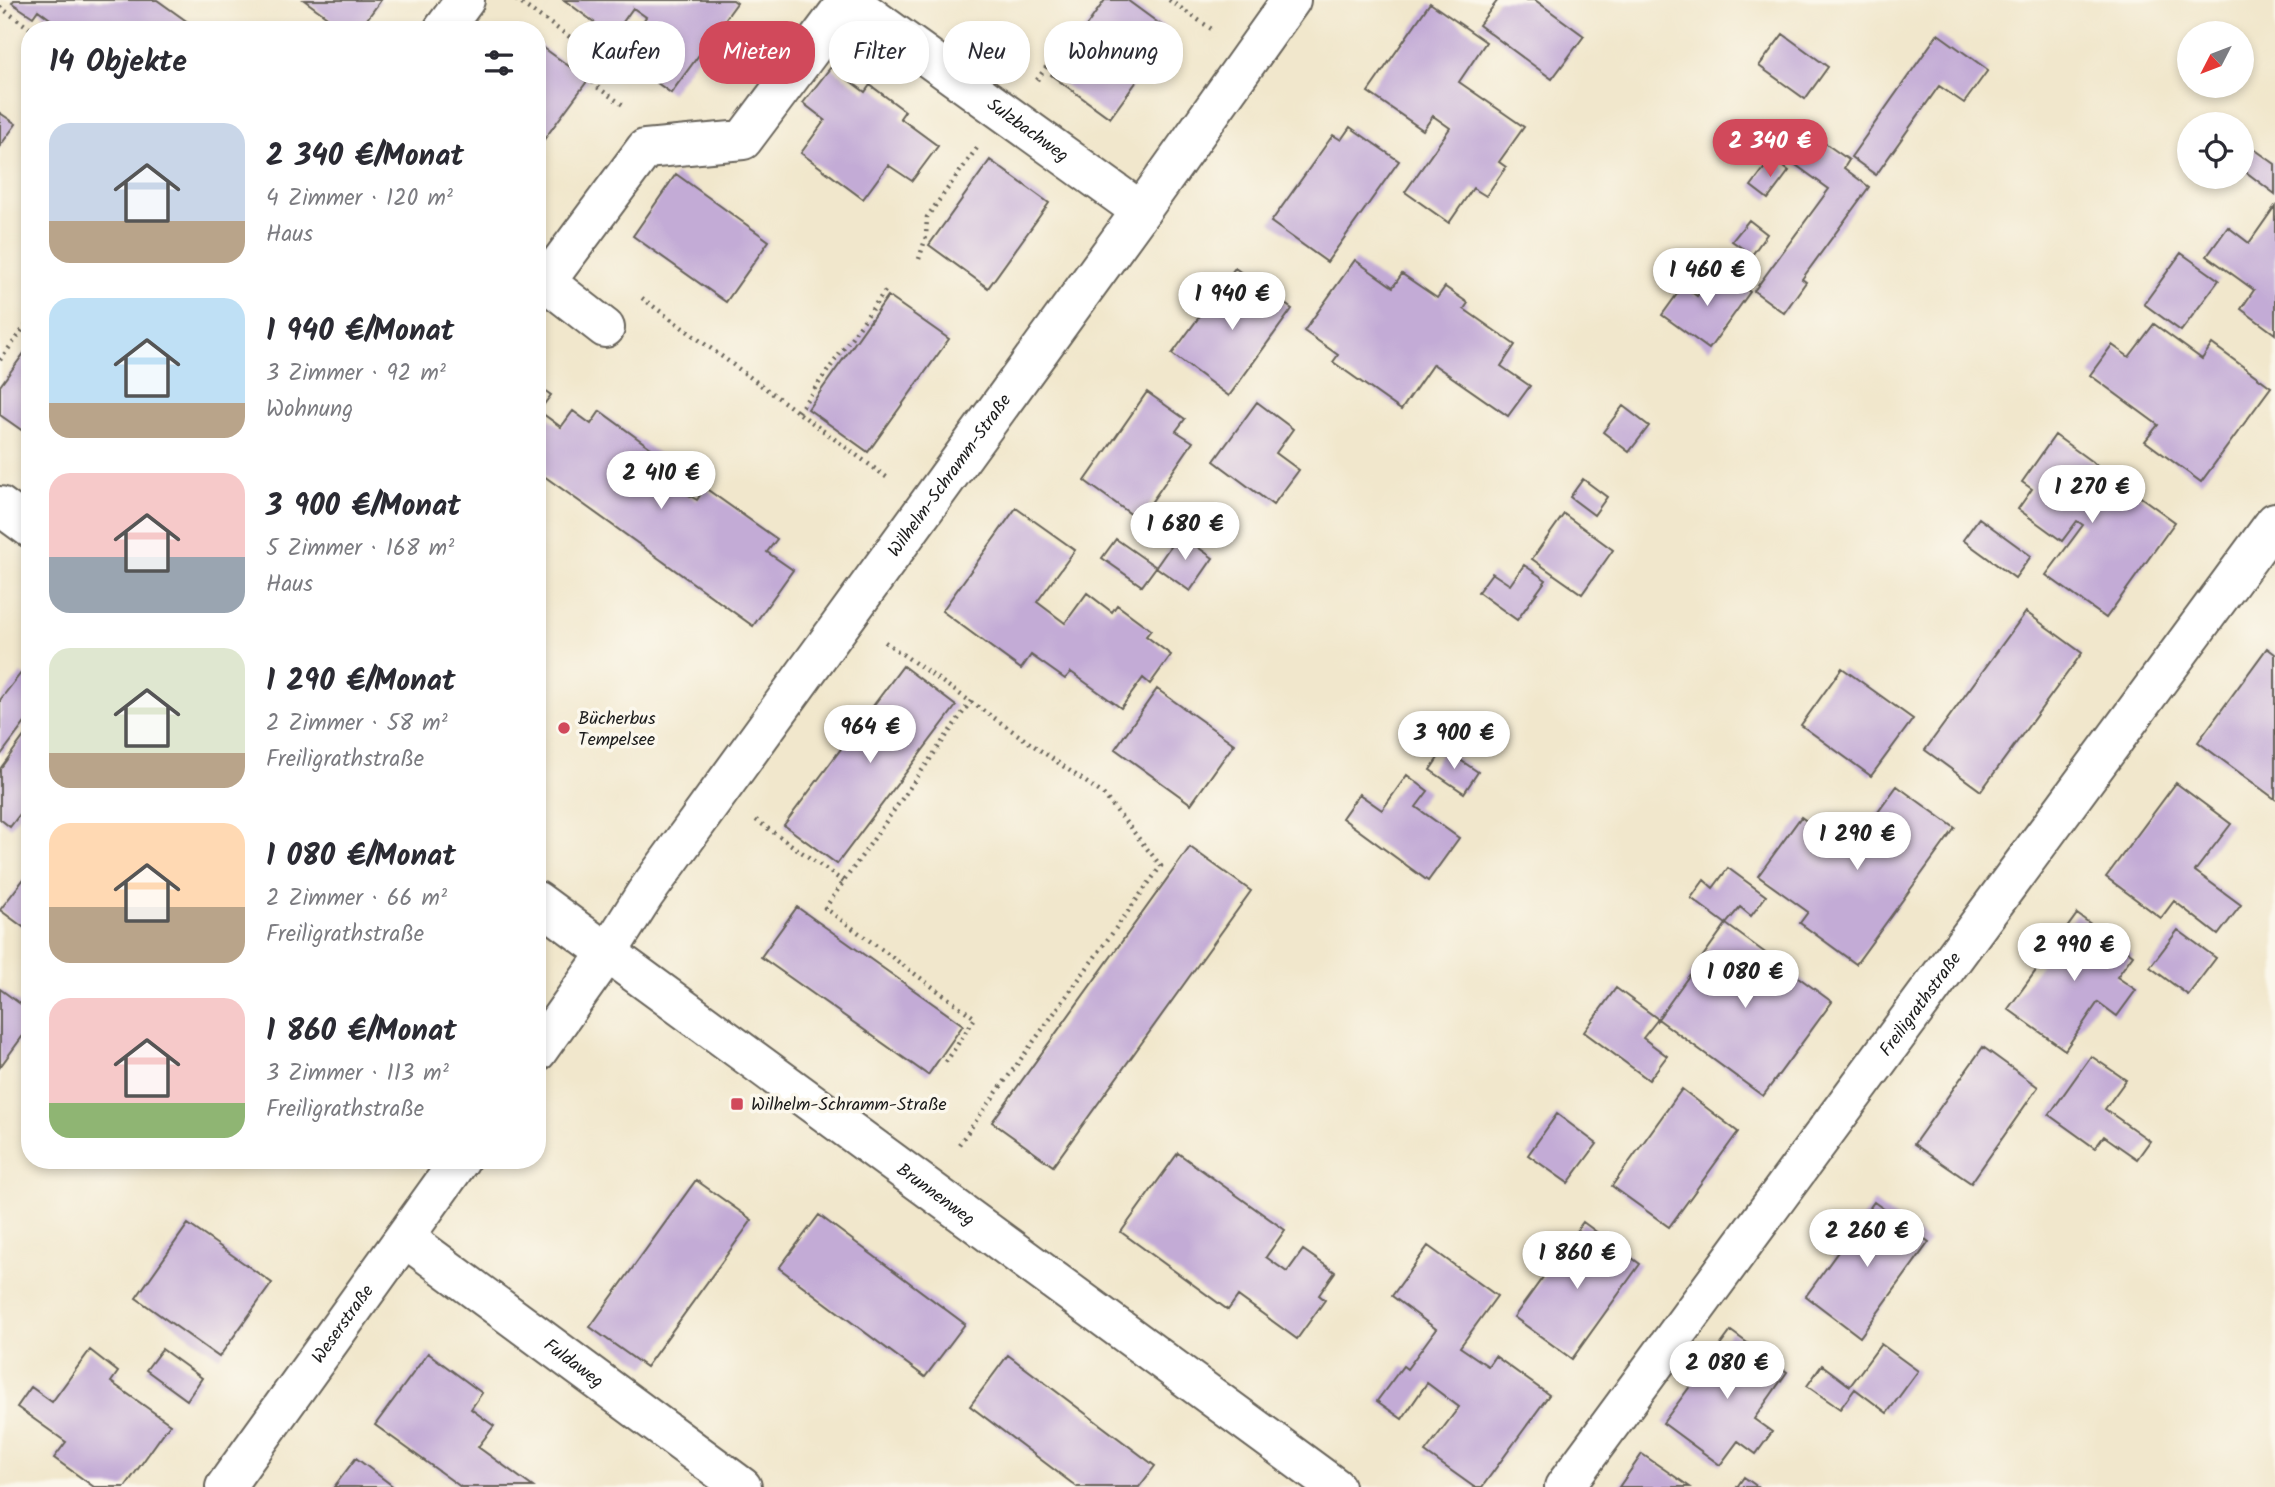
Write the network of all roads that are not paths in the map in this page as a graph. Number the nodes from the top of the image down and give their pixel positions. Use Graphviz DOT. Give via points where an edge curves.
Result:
graph roads {
  1 [pos="466,0"];
  2 [pos="848,0"];
  3 [pos="1291,0"];
  4 [pos="450,21"];
  5 [pos="1141,211"];
  6 [pos="605,328"];
  7 [pos="0,506"];
  8 [pos="21,521"];
  9 [pos="2275,522"];
  10 [pos="546,907"];
  11 [pos="608,952"];
  12 [pos="546,1039"];
  13 [pos="454,1169"];
  14 [pos="405,1238"];
  15 [pos="225,1487"];
  16 [pos="742,1487"];
  17 [pos="1335,1487"];
  18 [pos="1564,1487"];
  1 -- 4 [label="street"];
  2 -- 5 [label="street, Sulzbachweg"];
  2 -- 6 [label="street" via="743,140 645,149 546,282"];
  3 -- 5 [label="street, Wilhelm-Schramm-Straße"];
  5 -- 11 [label="street, Wilhelm-Schramm-Straße" via="645,894"];
  7 -- 8 [label="street"];
  9 -- 18 [label="street, Freiligrathstraße"];
  10 -- 11 [label="street, Brunnenweg"];
  11 -- 12 [label="street"];
  11 -- 17 [label="street, Brunnenweg"];
  13 -- 14 [label="street, Weserstraße"];
  14 -- 15 [label="street, Weserstraße"];
  14 -- 16 [label="street, Fuldaweg"];
}
